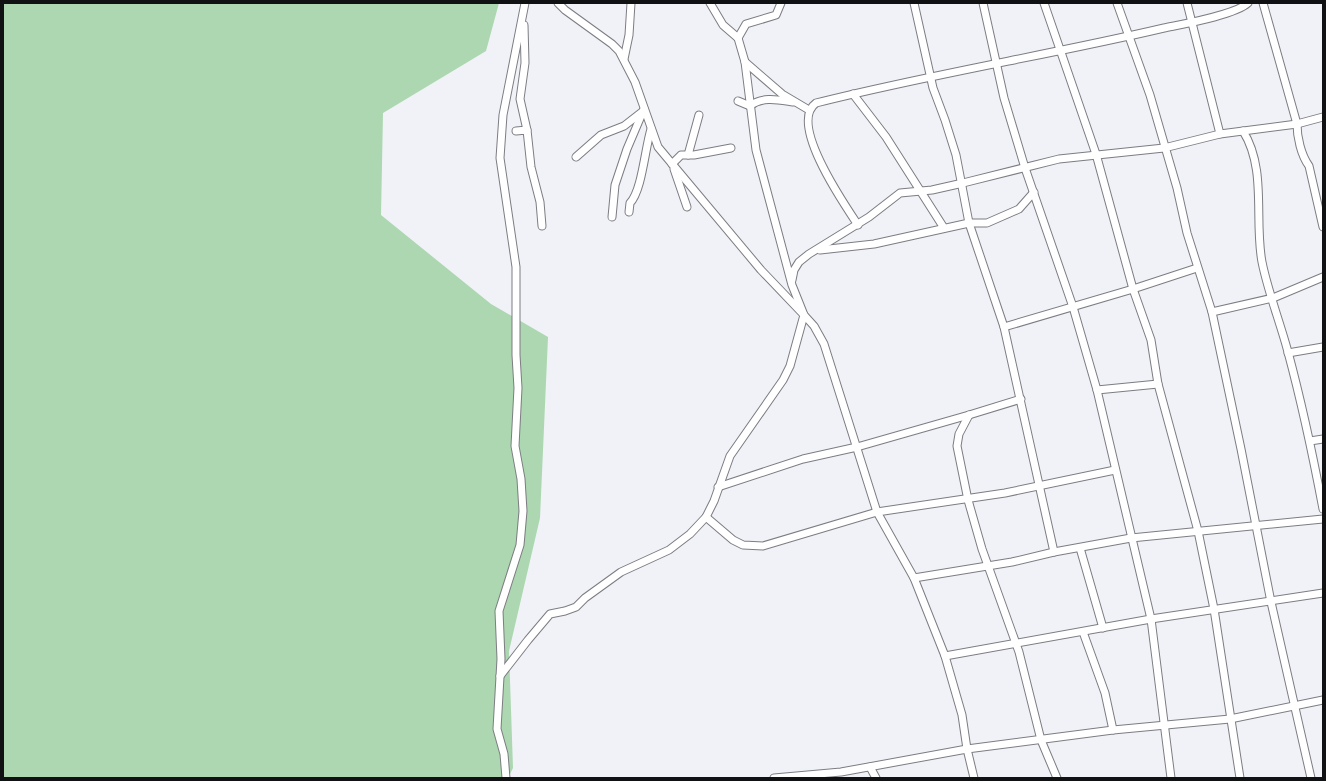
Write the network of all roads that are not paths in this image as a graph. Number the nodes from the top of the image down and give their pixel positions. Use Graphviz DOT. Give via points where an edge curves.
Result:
graph roads {
  1 [pos="525,3"];
  2 [pos="558,3"];
  3 [pos="631,3"];
  4 [pos="710,3"];
  5 [pos="781,3"];
  6 [pos="914,3"];
  7 [pos="983,3"];
  8 [pos="1044,3"];
  9 [pos="1117,3"];
  10 [pos="1187,3"];
  11 [pos="1248,3"];
  12 [pos="1263,3"];
  13 [pos="524,15"];
  14 [pos="1192,22"];
  15 [pos="1128,37"];
  16 [pos="738,38"];
  17 [pos="1060,51"];
  18 [pos="624,59"];
  19 [pos="745,62"];
  20 [pos="996,63"];
  21 [pos="930,77"];
  22 [pos="853,94"];
  23 [pos="738,101"];
  24 [pos="796,102"];
  25 [pos="750,106"];
  26 [pos="643,110"];
  27 [pos="809,110"];
  28 [pos="699,115"];
  29 [pos="1323,117"];
  30 [pos="1298,124"];
  31 [pos="651,129"];
  32 [pos="527,130"];
  33 [pos="516,131"];
  34 [pos="1243,131"];
  35 [pos="1220,134"];
  36 [pos="732,148"];
  37 [pos="1164,148"];
  38 [pos="1096,154"];
  39 [pos="688,155"];
  40 [pos="576,157"];
  41 [pos="672,164"];
  42 [pos="1025,168"];
  43 [pos="963,183"];
  44 [pos="920,190"];
  45 [pos="1034,192"];
  46 [pos="687,207"];
  47 [pos="629,212"];
  48 [pos="612,217"];
  49 [pos="969,223"];
  50 [pos="858,225"];
  51 [pos="542,226"];
  52 [pos="1323,227"];
  53 [pos="944,228"];
  54 [pos="817,250"];
  55 [pos="1197,268"];
  56 [pos="1323,277"];
  57 [pos="792,285"];
  58 [pos="1133,289"];
  59 [pos="1272,298"];
  60 [pos="1073,307"];
  61 [pos="1212,312"];
  62 [pos="804,314"];
  63 [pos="1004,327"];
  64 [pos="1323,347"];
  65 [pos="1288,353"];
  66 [pos="1158,384"];
  67 [pos="1097,390"];
  68 [pos="1021,399"];
  69 [pos="970,415"];
  70 [pos="1323,439"];
  71 [pos="1310,441"];
  72 [pos="856,447"];
  73 [pos="1115,470"];
  74 [pos="1039,486"];
  75 [pos="718,487"];
  76 [pos="968,500"];
  77 [pos="1323,509"];
  78 [pos="877,512"];
  79 [pos="706,517"];
  80 [pos="1323,519"];
  81 [pos="1255,527"];
  82 [pos="1198,531"];
  83 [pos="1131,538"];
  84 [pos="1080,548"];
  85 [pos="1054,552"];
  86 [pos="988,566"];
  87 [pos="914,578"];
  88 [pos="1323,593"];
  89 [pos="1271,602"];
  90 [pos="1214,609"];
  91 [pos="1151,619"];
  92 [pos="1102,628"];
  93 [pos="1083,632"];
  94 [pos="1016,643"];
  95 [pos="945,656"];
  96 [pos="500,676"];
  97 [pos="1323,700"];
  98 [pos="1294,706"];
  99 [pos="1230,719"];
  100 [pos="1164,725"];
  101 [pos="1113,730"];
  102 [pos="1041,740"];
  103 [pos="967,749"];
  104 [pos="870,767"];
  105 [pos="842,775"];
  106 [pos="506,778"];
  107 [pos="774,778"];
  108 [pos="777,778"];
  109 [pos="876,778"];
  110 [pos="974,778"];
  111 [pos="1057,778"];
  112 [pos="1171,778"];
  113 [pos="1240,778"];
  114 [pos="1311,778"];
  1 -- 13 [label="street"];
  2 -- 18 [label="street" via="612,44"];
  3 -- 18 [label="street"];
  4 -- 16 [label="street" via="724,25"];
  5 -- 16 [label="street" via="776,15 746,24"];
  6 -- 21 [label="street"];
  7 -- 20 [label="street"];
  8 -- 17 [label="street"];
  9 -- 15 [label="street"];
  10 -- 14 [label="street"];
  11 -- 14 [label="street" via="1229,12"];
  12 -- 30 [label="street"];
  13 -- 32 [label="street" via="525,63 520,99"];
  13 -- 96 [label="street" via="503,115 500,158 516,267 516,446 523,511 520,545 499,611"];
  14 -- 15 [label="street"];
  14 -- 35 [label="street"];
  15 -- 17 [label="street"];
  15 -- 37 [label="street" via="1140,65"];
  16 -- 19 [label="street"];
  17 -- 20 [label="street"];
  17 -- 38 [label="street"];
  18 -- 26 [label="street" via="635,82"];
  19 -- 24 [label="street" via="782,94"];
  19 -- 25 [label="street"];
  20 -- 21 [label="street"];
  20 -- 42 [label="street"];
  21 -- 22 [label="street"];
  21 -- 43 [label="street" via="946,120"];
  22 -- 27 [label="street" via="816,103"];
  22 -- 44 [label="street" via="886,137"];
  23 -- 25 [label="street"];
  24 -- 25 [label="street" via="767,99"];
  24 -- 27 [label="street"];
  25 -- 57 [label="street" via="756,150"];
  26 -- 31 [label="street"];
  26 -- 40 [label="street" via="624,126 601,135"];
  26 -- 48 [label="street" via="614,185"];
  27 -- 50 [label="street" via="808,121 822,167"];
  28 -- 39 [label="street"];
  29 -- 30 [label="street"];
  30 -- 34 [label="street"];
  30 -- 52 [label="street" via="1297,132 1309,166"];
  31 -- 41 [label="street" via="658,146"];
  31 -- 47 [label="street" via="645,147 640,181 630,203"];
  32 -- 33 [label="street"];
  32 -- 51 [label="street"];
  34 -- 35 [label="street"];
  34 -- 59 [label="street" via="1250,141 1255,163 1262,261"];
  35 -- 37 [label="street"];
  36 -- 39 [label="street"];
  37 -- 38 [label="street"];
  37 -- 55 [label="street" via="1173,173 1182,218"];
  38 -- 42 [label="street" via="1059,159"];
  38 -- 58 [label="street"];
  39 -- 41 [label="street" via="681,155"];
  41 -- 46 [label="street"];
  41 -- 62 [label="street" via="761,270"];
  42 -- 43 [label="street"];
  42 -- 45 [label="street"];
  43 -- 44 [label="street"];
  43 -- 49 [label="street"];
  44 -- 50 [label="street" via="900,193"];
  44 -- 53 [label="street"];
  45 -- 49 [label="street" via="1011,214 987,223"];
  45 -- 60 [label="street"];
  49 -- 53 [label="street"];
  49 -- 63 [label="street"];
  50 -- 54 [label="street"];
  53 -- 54 [label="street" via="874,244"];
  54 -- 57 [label="street" via="799,262 794,270"];
  55 -- 58 [label="street"];
  55 -- 61 [label="street"];
  56 -- 59 [label="street"];
  57 -- 62 [label="street"];
  58 -- 60 [label="street"];
  58 -- 66 [label="street" via="1151,340"];
  59 -- 61 [label="street"];
  59 -- 65 [label="street"];
  60 -- 63 [label="street"];
  60 -- 67 [label="street"];
  61 -- 81 [label="street"];
  62 -- 72 [label="street" via="824,344"];
  62 -- 75 [label="street" via="790,366 730,456"];
  63 -- 68 [label="street"];
  64 -- 65 [label="street"];
  65 -- 71 [label="street"];
  66 -- 67 [label="street"];
  66 -- 82 [label="street"];
  67 -- 73 [label="street"];
  68 -- 69 [label="street"];
  68 -- 74 [label="street"];
  69 -- 72 [label="street"];
  69 -- 76 [label="street" via="959,434 957,446"];
  70 -- 71 [label="street"];
  71 -- 77 [label="street"];
  72 -- 75 [label="street" via="803,459"];
  72 -- 78 [label="street"];
  73 -- 74 [label="street"];
  73 -- 83 [label="street"];
  74 -- 76 [label="street"];
  74 -- 85 [label="street"];
  75 -- 79 [label="street"];
  76 -- 78 [label="street"];
  76 -- 86 [label="street"];
  78 -- 79 [label="street" via="753,547 733,540"];
  78 -- 87 [label="street"];
  79 -- 96 [label="street" via="690,534 669,550 621,572 576,607 550,614"];
  80 -- 81 [label="street"];
  81 -- 82 [label="street"];
  81 -- 89 [label="street"];
  82 -- 83 [label="street"];
  82 -- 90 [label="street"];
  83 -- 84 [label="street"];
  83 -- 91 [label="street"];
  84 -- 85 [label="street"];
  84 -- 92 [label="street"];
  85 -- 86 [label="street"];
  86 -- 87 [label="street"];
  86 -- 94 [label="street"];
  87 -- 95 [label="street"];
  88 -- 89 [label="street"];
  89 -- 90 [label="street"];
  89 -- 98 [label="street"];
  90 -- 91 [label="street"];
  90 -- 99 [label="street"];
  91 -- 92 [label="street"];
  91 -- 100 [label="street"];
  92 -- 93 [label="street"];
  93 -- 94 [label="street"];
  93 -- 101 [label="street" via="1105,693"];
  94 -- 95 [label="street"];
  94 -- 102 [label="street"];
  95 -- 103 [label="street" via="962,715"];
  96 -- 106 [label="street" via="497,729 504,754"];
  97 -- 98 [label="street"];
  98 -- 99 [label="street"];
  98 -- 114 [label="street"];
  99 -- 100 [label="street"];
  99 -- 113 [label="street"];
  100 -- 101 [label="street"];
  100 -- 112 [label="street"];
  101 -- 102 [label="street"];
  102 -- 103 [label="street"];
  102 -- 111 [label="street"];
  103 -- 104 [label="street"];
  103 -- 110 [label="street"];
  104 -- 105 [label="street"];
  104 -- 109 [label="street"];
  105 -- 108 [label="street"];
  107 -- 108 [label="street"];
}
